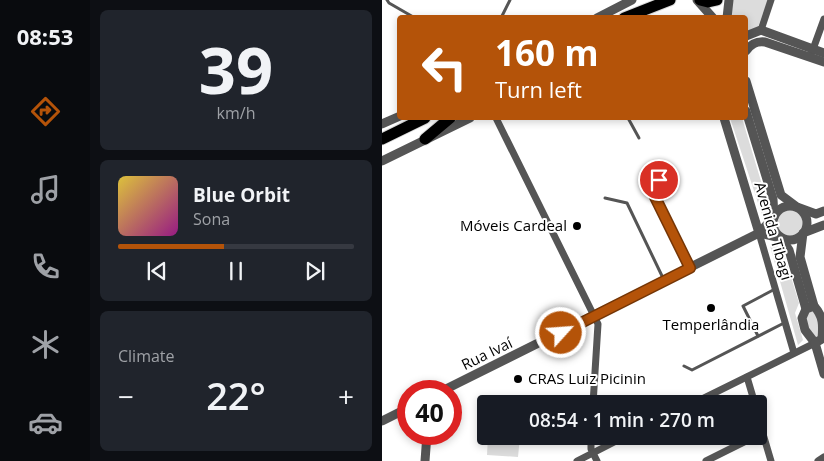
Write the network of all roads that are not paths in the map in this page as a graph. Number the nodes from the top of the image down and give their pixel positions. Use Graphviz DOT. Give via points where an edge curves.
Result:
graph roads {
  1 [pos="387,0"];
  2 [pos="510,0"];
  3 [pos="632,0"];
  4 [pos="652,0"];
  5 [pos="670,0"];
  6 [pos="698,0"];
  7 [pos="717,0"];
  8 [pos="729,0"];
  9 [pos="772,0"];
  10 [pos="410,15"];
  11 [pos="502,15"];
  12 [pos="603,15"];
  13 [pos="629,15"];
  14 [pos="631,15"];
  15 [pos="710,15"];
  16 [pos="727,15"];
  17 [pos="824,19"];
  18 [pos="761,30"];
  19 [pos="748,35"];
  20 [pos="748,48"];
  21 [pos="812,53"];
  22 [pos="824,53"];
  23 [pos="824,62"];
  24 [pos="748,87"];
  25 [pos="397,117"];
  26 [pos="748,118"];
  27 [pos="421,120"];
  28 [pos="448,120"];
  29 [pos="466,120"];
  30 [pos="497,120"];
  31 [pos="629,120"];
  32 [pos="725,120"];
  33 [pos="382,124"];
  34 [pos="639,138"];
  35 [pos="382,139"];
  36 [pos="425,139"];
  37 [pos="382,161"];
  38 [pos="663,164"];
  39 [pos="605,198"];
  40 [pos="797,208"];
  41 [pos="824,211"];
  42 [pos="774,217"];
  43 [pos="824,225"];
  44 [pos="759,233"];
  45 [pos="803,234"];
  46 [pos="781,238"];
  47 [pos="690,268"];
  48 [pos="665,281"];
  49 [pos="775,288"];
  50 [pos="815,307"];
  51 [pos="595,316"];
  52 [pos="785,323"];
  53 [pos="758,336"];
  54 [pos="821,341"];
  55 [pos="794,353"];
  56 [pos="684,366"];
  57 [pos="824,374"];
  58 [pos="747,377"];
  59 [pos="462,381"];
  60 [pos="594,395"];
  61 [pos="710,395"];
  62 [pos="752,395"];
  63 [pos="397,414"];
  64 [pos="382,421"];
  65 [pos="426,445"];
  66 [pos="591,445"];
  67 [pos="609,445"];
  68 [pos="739,445"];
  69 [pos="764,445"];
  70 [pos="593,453"];
  71 [pos="824,457"];
  72 [pos="425,461"];
  73 [pos="577,461"];
  74 [pos="597,461"];
  75 [pos="706,461"];
  76 [pos="771,461"];
  77 [pos="818,461"];
  1 -- 10 [label="lane"];
  2 -- 11 [label="lane"];
  3 -- 12 [label="street"];
  4 -- 13 [label="highway"];
  5 -- 14 [label="highway"];
  6 -- 7 [label="highway"];
  6 -- 15 [label="street"];
  8 -- 16 [label="street"];
  9 -- 18 [label="street"];
  17 -- 21 [label="street"];
  18 -- 19 [label="street"];
  18 -- 21 [label="street"];
  20 -- 21 [label="street" via="758,41"];
  21 -- 22 [label="street"];
  21 -- 23 [label="street"];
  24 -- 40 [label="street" via="781,195"];
  25 -- 33 [label="street"];
  26 -- 42 [label="street" via="773,199"];
  27 -- 35 [label="highway"];
  28 -- 36 [label="highway"];
  29 -- 36 [label="street"];
  30 -- 51 [label="street"];
  31 -- 34 [label="lane"];
  32 -- 44 [label="street, Avenida Tibagi"];
  36 -- 37 [label="street"];
  38 -- 47 [label="lane" via="655,197"];
  39 -- 48 [label="lane" via="626,204"];
  40 -- 41 [label="street" via="816,214"];
  40 -- 42 [label="street" via="783,207"];
  40 -- 45 [label="street" via="806,218"];
  42 -- 44 [label="street, Rua Ivaí"];
  42 -- 46 [label="street" via="774,230"];
  43 -- 45 [label="street"];
  44 -- 46 [label="street"];
  44 -- 47 [label="street, Rua Ivaí"];
  44 -- 49 [label="street, Avenida Tibagi"];
  45 -- 46 [label="street" via="794,239"];
  45 -- 50 [label="street" via="800,257"];
  46 -- 50 [label="street"];
  47 -- 48 [label="street, Rua Ivaí"];
  48 -- 51 [label="street, Rua Ivaí"];
  49 -- 52 [label="street, Avenida Tibagi"];
  49 -- 53 [label="lane" via="742,306"];
  50 -- 54 [label="street" via="823,323"];
  50 -- 54 [label="street" via="802,318 805,330"];
  51 -- 59 [label="street, Rua Ivaí"];
  51 -- 60 [label="street" via="598,324"];
  52 -- 53 [label="lane"];
  52 -- 55 [label="street, Avenida Tibagi"];
  53 -- 56 [label="lane" via="692,370"];
  54 -- 55 [label="street"];
  54 -- 57 [label="street"];
  55 -- 58 [label="street"];
  58 -- 61 [label="street"];
  58 -- 62 [label="street"];
  63 -- 64 [label="street"];
  65 -- 72 [label="street"];
  66 -- 70 [label="street"];
  67 -- 70 [label="street"];
  68 -- 75 [label="street"];
  69 -- 76 [label="street"];
  70 -- 73 [label="street"];
  70 -- 74 [label="street"];
  71 -- 77 [label="street"];
}
